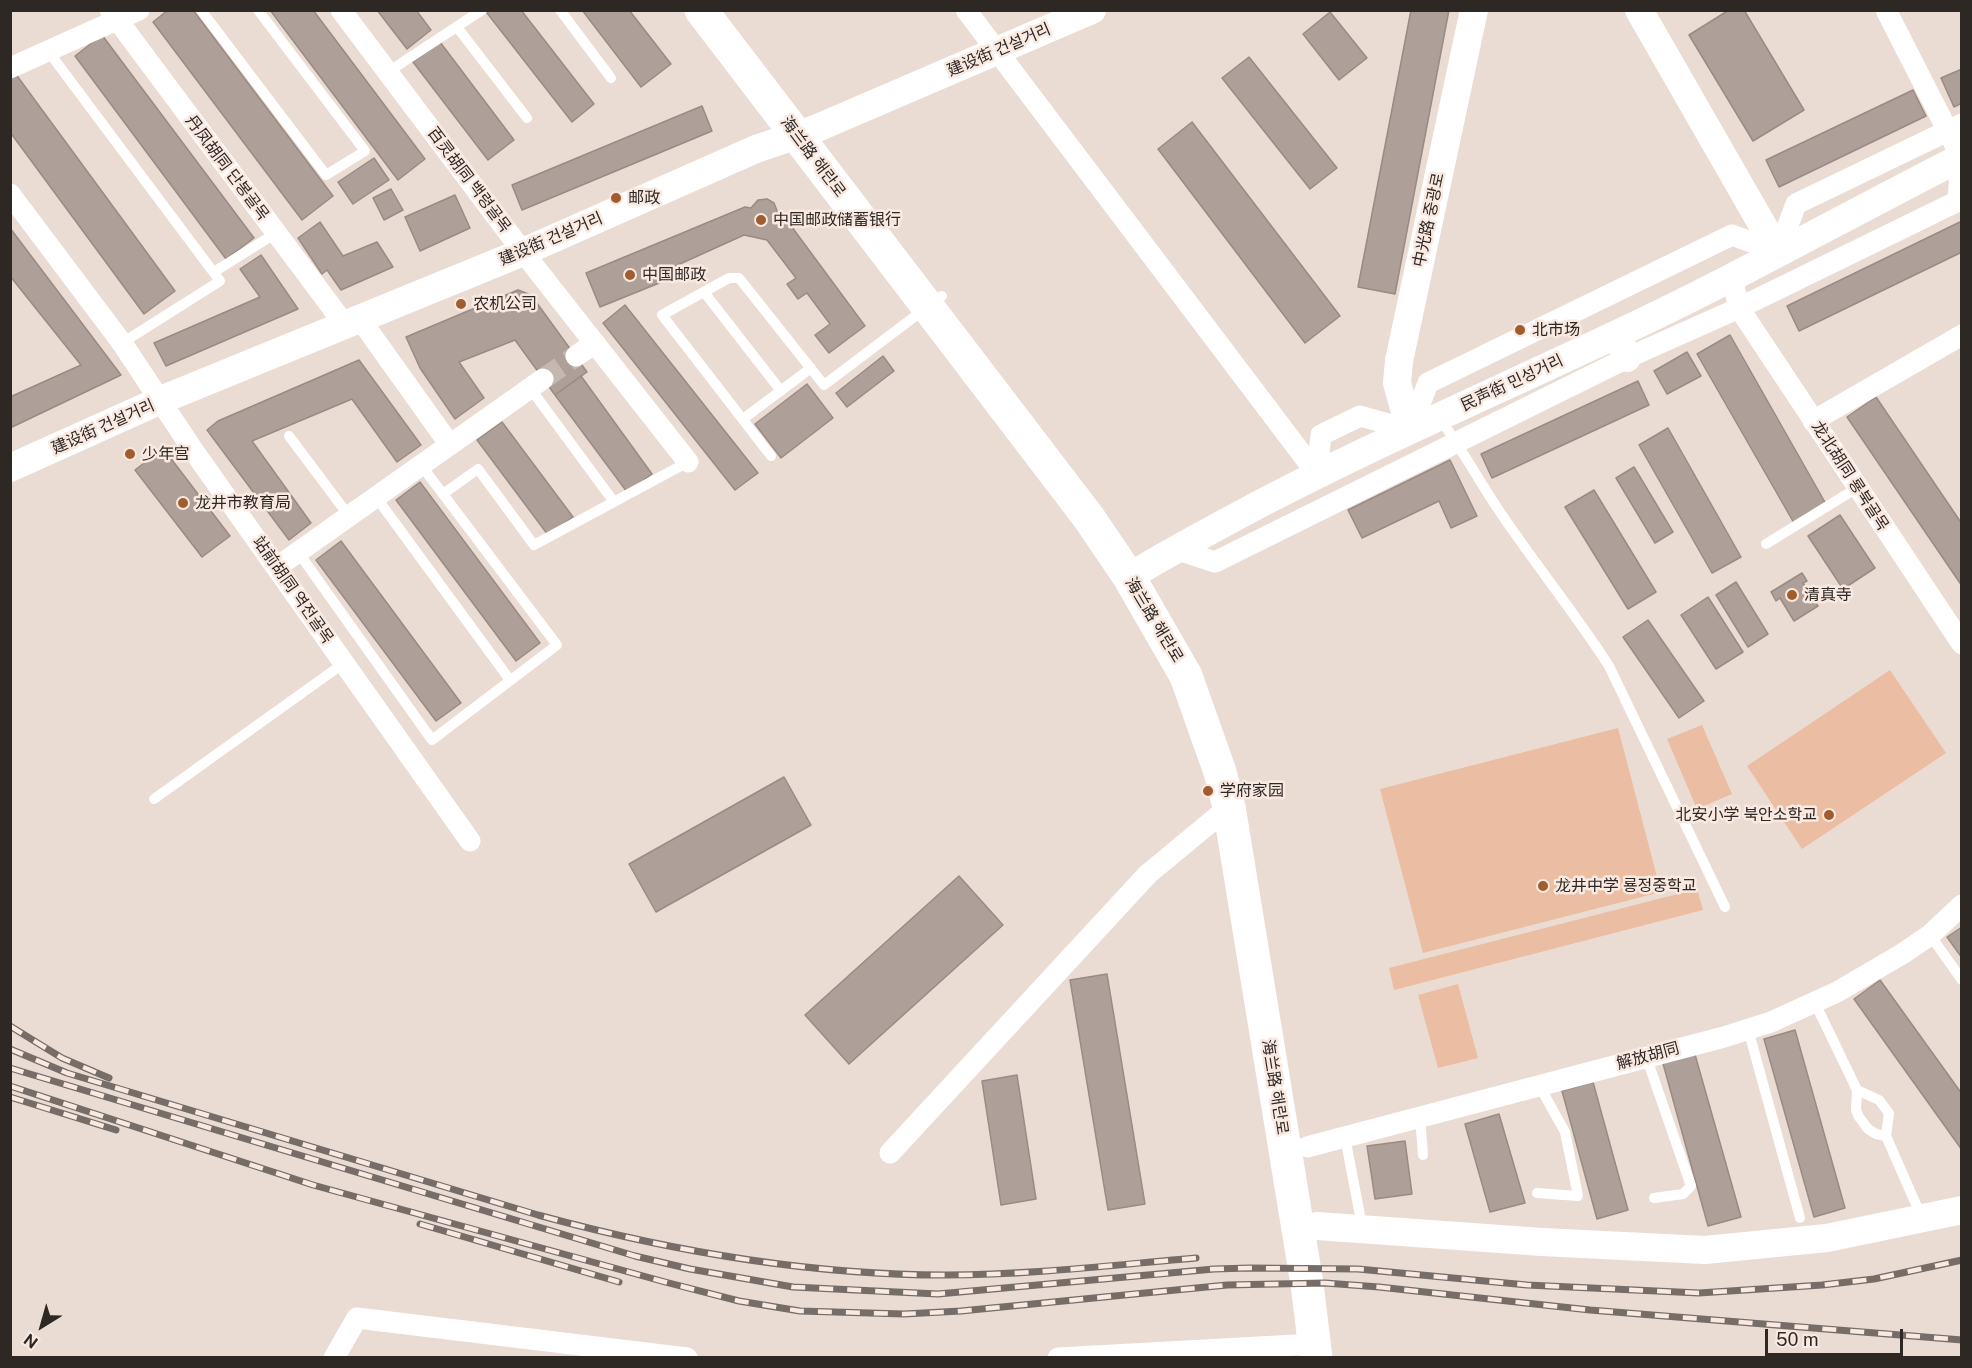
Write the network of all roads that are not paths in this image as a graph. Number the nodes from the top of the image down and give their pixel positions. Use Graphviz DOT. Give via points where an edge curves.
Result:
graph roads {
  1 [pos="139,10"];
  2 [pos="201,10"];
  3 [pos="258,10"];
  4 [pos="341,10"];
  5 [pos="482,10"];
  6 [pos="560,10"];
  7 [pos="701,10"];
  8 [pos="726,10"];
  9 [pos="966,10"];
  10 [pos="1092,10"];
  11 [pos="1474,10"];
  12 [pos="1639,10"];
  13 [pos="1886,10"];
  14 [pos="113,15"];
  15 [pos="457,27"];
  16 [pos="48,51"];
  17 [pos="997,51"];
  18 [pos="10,68"];
  19 [pos="388,72"];
  20 [pos="611,78"];
  21 [pos="527,118"];
  22 [pos="1955,127"];
  23 [pos="806,132"];
  24 [pos="1961,157"];
  25 [pos="10,194"];
  26 [pos="276,233"];
  27 [pos="523,252"];
  28 [pos="1778,252"];
  29 [pos="214,272"];
  30 [pos="1732,278"];
  31 [pos="704,292"];
  32 [pos="935,302"];
  33 [pos="1739,308"];
  34 [pos="353,322"];
  35 [pos="1962,335"];
  36 [pos="122,343"];
  37 [pos="595,343"];
  38 [pos="1622,346"];
  39 [pos="576,356"];
  40 [pos="811,368"];
  41 [pos="537,384"];
  42 [pos="781,390"];
  43 [pos="161,400"];
  44 [pos="1438,417"];
  45 [pos="743,419"];
  46 [pos="1813,421"];
  47 [pos="1410,430"];
  48 [pos="289,436"];
  49 [pos="1457,442"];
  50 [pos="450,445"];
  51 [pos="771,456"];
  52 [pos="688,462"];
  53 [pos="421,465"];
  54 [pos="10,468"];
  55 [pos="1317,474"];
  56 [pos="1857,488"];
  57 [pos="443,494"];
  58 [pos="376,497"];
  59 [pos="614,502"];
  60 [pos="349,516"];
  61 [pos="1766,544"];
  62 [pos="1175,549"];
  63 [pos="298,552"];
  64 [pos="276,567"];
  65 [pos="1137,572"];
  66 [pos="1962,644"];
  67 [pos="344,663"];
  68 [pos="510,680"];
  69 [pos="154,799"];
  70 [pos="1229,807"];
  71 [pos="470,841"];
  72 [pos="1962,905"];
  73 [pos="1725,907"];
  74 [pos="1930,935"];
  75 [pos="1962,980"];
  76 [pos="1815,1003"];
  77 [pos="1748,1029"];
  78 [pos="1646,1056"];
  79 [pos="1539,1085"];
  80 [pos="1857,1090"];
  81 [pos="1420,1117"];
  82 [pos="1886,1136"];
  83 [pos="1345,1137"];
  84 [pos="1307,1147"];
  85 [pos="890,1153"];
  86 [pos="1423,1155"];
  87 [pos="1537,1193"];
  88 [pos="1654,1198"];
  89 [pos="1962,1210"];
  90 [pos="1800,1218"];
  91 [pos="1922,1218"];
  92 [pos="1317,1226"];
  93 [pos="1363,1230"];
  94 [pos="1323,1353"];
  95 [pos="334,1358"];
  96 [pos="687,1358"];
  97 [pos="1058,1358"];
  1 -- 14 [label="street"];
  2 -- 3 [label="lane" via="326,175 365,152"];
  4 -- 19 [label="street, 百灵胡同 백령골목"];
  5 -- 15 [label="lane"];
  6 -- 20 [label="lane"];
  7 -- 23 [label="highway, 海兰路 해란로"];
  8 -- 23 [label="highway, 海兰路 해란로"];
  9 -- 17 [label="street"];
  10 -- 17 [label="street, 建设街 건설거리"];
  11 -- 47 [label="street, 中光路 중광로" via="1399,361 1396,383"];
  12 -- 28 [label="street"];
  13 -- 22 [label="street"];
  14 -- 16 [label="street"];
  14 -- 26 [label="street, 丹凤胡同 단봉골목"];
  15 -- 19 [label="lane"];
  15 -- 21 [label="lane"];
  16 -- 18 [label="street"];
  16 -- 29 [label="lane"];
  17 -- 23 [label="street, 建设街 건설거리"];
  17 -- 55 [label="street"];
  19 -- 27 [label="street, 百灵胡同 백령골목"];
  22 -- 24 [label="street"];
  22 -- 28 [label="street" via="1796,204"];
  23 -- 27 [label="street, 建设街 건설거리" via="756,149"];
  23 -- 32 [label="highway, 海兰路 해란로"];
  24 -- 28 [label="street, 民声街 민성거리"];
  24 -- 33 [label="street" via="1958,201"];
  25 -- 36 [label="street, 站前胡同 역전골목"];
  26 -- 29 [label="lane"];
  26 -- 34 [label="street, 丹凤胡同 단봉골목"];
  27 -- 34 [label="street, 建设街 건설거리"];
  27 -- 37 [label="street, 百灵胡同 백령골목"];
  28 -- 30 [label="street, 民声街 민성거리"];
  28 -- 47 [label="street" via="1732,235 1428,383"];
  29 -- 36 [label="lane" via="220,281"];
  30 -- 33 [label="street"];
  30 -- 38 [label="street, 民声街 민성거리"];
  31 -- 40 [label="lane" via="729,278 739,278"];
  31 -- 42 [label="lane"];
  31 -- 45 [label="lane" via="662,315"];
  32 -- 40 [label="lane" via="824,385"];
  32 -- 65 [label="highway, 海兰路 해란로" via="1089,518"];
  33 -- 38 [label="street"];
  33 -- 46 [label="street, 龙北胡同 룡북골목"];
  34 -- 43 [label="street, 建设街 건설거리"];
  34 -- 50 [label="street, 丹凤胡同 단봉골목"];
  35 -- 46 [label="street"];
  36 -- 43 [label="street, 站前胡同 역전골목"];
  37 -- 39 [label="street"];
  37 -- 52 [label="street, 百灵胡同 백령골목"];
  38 -- 44 [label="street, 民声街 민성거리"];
  38 -- 49 [label="street"];
  40 -- 42 [label="lane"];
  41 -- 50 [label="street"];
  41 -- 59 [label="lane"];
  42 -- 45 [label="lane"];
  43 -- 54 [label="street, 建设街 건설거리"];
  43 -- 64 [label="street, 站前胡同 역전골목"];
  44 -- 47 [label="street, 民声街 민성거리"];
  44 -- 49 [label="lane"];
  45 -- 51 [label="lane"];
  46 -- 56 [label="street, 龙北胡同 룡북골목"];
  47 -- 55 [label="street, 民声街 민성거리"];
  48 -- 60 [label="lane"];
  49 -- 62 [label="street" via="1215,562"];
  49 -- 73 [label="lane" via="1500,511 1609,666"];
  50 -- 53 [label="street"];
  52 -- 59 [label="lane"];
  53 -- 57 [label="lane"];
  53 -- 58 [label="street"];
  55 -- 62 [label="street, 民声街 민성거리"];
  56 -- 61 [label="lane"];
  56 -- 66 [label="street, 龙北胡同 룡북골목"];
  57 -- 59 [label="lane" via="478,469 534,545"];
  57 -- 68 [label="lane" via="557,645"];
  58 -- 60 [label="street"];
  58 -- 68 [label="lane"];
  60 -- 63 [label="street"];
  62 -- 65 [label="street, 民声街 민성거리"];
  63 -- 64 [label="street"];
  63 -- 68 [label="lane" via="432,740"];
  64 -- 67 [label="street, 站前胡同 역전골목"];
  65 -- 70 [label="highway, 海兰路 해란로" via="1186,676"];
  65 -- 84 [label="highway, 海兰路 해란로" via="1174,611 1235,750"];
  67 -- 69 [label="lane"];
  67 -- 71 [label="street, 站前胡同 역전골목"];
  70 -- 85 [label="street" via="1149,874"];
  70 -- 94 [label="highway, 海兰路 해란로" via="1303,1257"];
  72 -- 74 [label="street, 解放胡同"];
  74 -- 75 [label="lane"];
  74 -- 76 [label="street, 解放胡同"];
  76 -- 77 [label="street, 解放胡同"];
  76 -- 80 [label="lane"];
  77 -- 78 [label="street, 解放胡同"];
  77 -- 90 [label="lane"];
  78 -- 79 [label="street, 解放胡同"];
  78 -- 88 [label="lane" via="1691,1186 1674,1197"];
  79 -- 81 [label="street, 解放胡同"];
  79 -- 87 [label="lane" via="1565,1132 1578,1196"];
  80 -- 82 [label="lane" via="1856,1110 1863,1124"];
  80 -- 82 [label="lane" via="1885,1105 1890,1121"];
  81 -- 83 [label="street, 解放胡同"];
  81 -- 86 [label="lane"];
  82 -- 91 [label="lane"];
  83 -- 84 [label="street, 解放胡同"];
  83 -- 93 [label="lane"];
  84 -- 92 [label="highway, 海兰路 해란로"];
  89 -- 91 [label="street"];
  91 -- 93 [label="street" via="1827,1238 1705,1250"];
  92 -- 93 [label="street"];
  92 -- 94 [label="highway, 海兰路 해란로" via="1326,1269"];
  94 -- 97 [label="street"];
  95 -- 96 [label="street" via="357,1318"];
}
